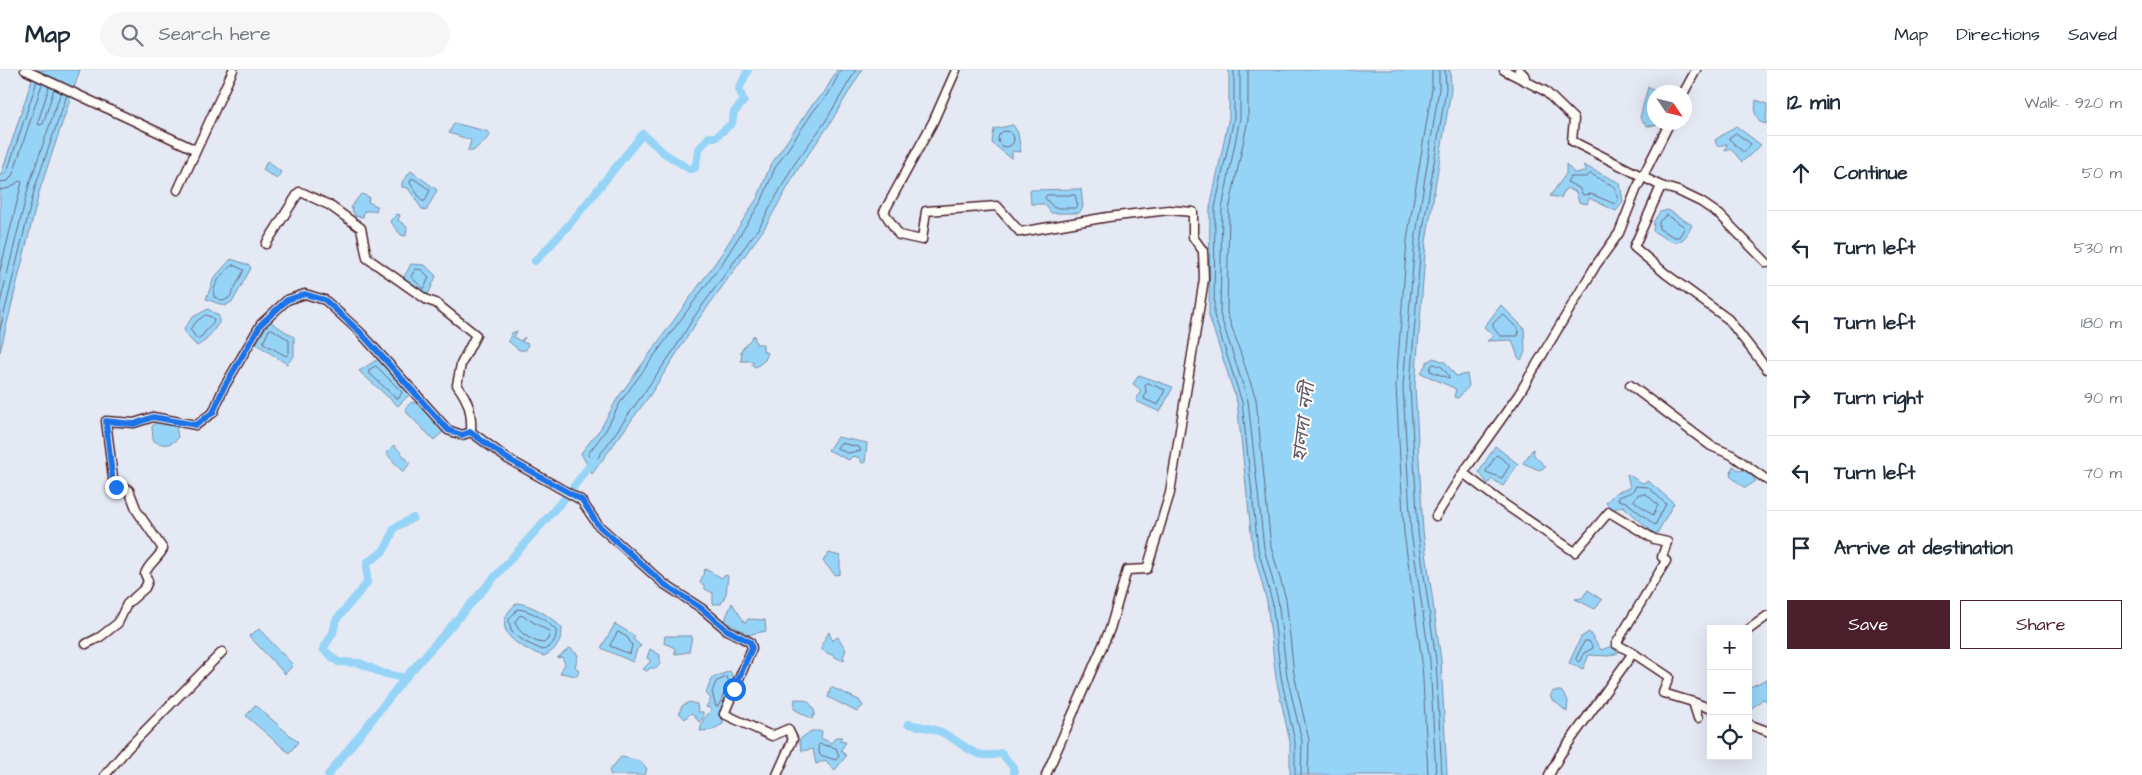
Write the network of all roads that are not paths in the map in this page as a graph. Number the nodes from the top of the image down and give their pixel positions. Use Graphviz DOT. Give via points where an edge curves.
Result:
graph roads {
  1 [pos="233,70"];
  2 [pos="956,70"];
  3 [pos="1504,70"];
  4 [pos="1519,70"];
  5 [pos="1696,70"];
  6 [pos="26,71"];
  7 [pos="1526,82"];
  8 [pos="1688,85"];
  9 [pos="1666,130"];
  10 [pos="196,150"];
  11 [pos="1643,176"];
  12 [pos="1660,186"];
  13 [pos="178,190"];
  14 [pos="266,244"];
  15 [pos="1767,262"];
  16 [pos="1767,369"];
  17 [pos="1630,385"];
  18 [pos="470,432"];
  19 [pos="1463,473"];
  20 [pos="1767,480"];
  21 [pos="1436,516"];
  22 [pos="1767,616"];
  23 [pos="1752,627"];
  24 [pos="86,644"];
  25 [pos="222,652"];
  26 [pos="1633,653"];
  27 [pos="1693,702"];
  28 [pos="1707,707"];
  29 [pos="1698,718"];
  30 [pos="1752,726"];
  31 [pos="1767,732"];
  32 [pos="106,775"];
  33 [pos="777,775"];
  34 [pos="1046,775"];
  35 [pos="1548,775"];
  1 -- 10 [label="street"];
  2 -- 34 [label="street" via="933,122 884,212 899,234 922,240 926,211 956,208 997,206 1020,232 1169,210 1193,212 1193,237 1203,251 1204,279 1170,493 1150,561 1147,568 1126,570 1110,629"];
  3 -- 7 [label="street"];
  4 -- 7 [label="street"];
  5 -- 8 [label="street"];
  6 -- 10 [label="street"];
  7 -- 11 [label="street" via="1545,91 1574,119 1572,141"];
  9 -- 11 [label="street"];
  10 -- 13 [label="street"];
  11 -- 12 [label="street"];
  11 -- 19 [label="street" via="1619,233 1596,265 1519,394"];
  12 -- 15 [label="street" via="1701,202 1720,215"];
  12 -- 16 [label="street" via="1634,247 1728,319"];
  14 -- 18 [label="street" via="299,192 330,205 361,228 366,258 436,303 476,335 461,364 457,385 472,413"];
  17 -- 20 [label="street" via="1711,446 1732,455"];
  18 -- 24 [label="street" via="462,435 448,430 360,332 325,300 305,294 287,300 261,324 223,389 213,413 202,422 196,425 153,417 134,424 106,421 114,486 128,490 137,511 163,550 148,566 145,588 127,604 118,622"];
  18 -- 33 [label="street" via="582,500 598,525 664,584 727,630 750,642 752,648 724,714 772,736 788,729 793,739"];
  19 -- 21 [label="street"];
  19 -- 26 [label="street" via="1575,552 1609,512 1654,539 1666,542 1662,557 1666,561 1616,644"];
  22 -- 23 [label="street"];
  25 -- 32 [label="street" via="128,748"];
  26 -- 27 [label="street" via="1669,677 1663,693"];
  26 -- 35 [label="street"];
  27 -- 28 [label="street"];
  27 -- 29 [label="street"];
  30 -- 31 [label="street"];
}
